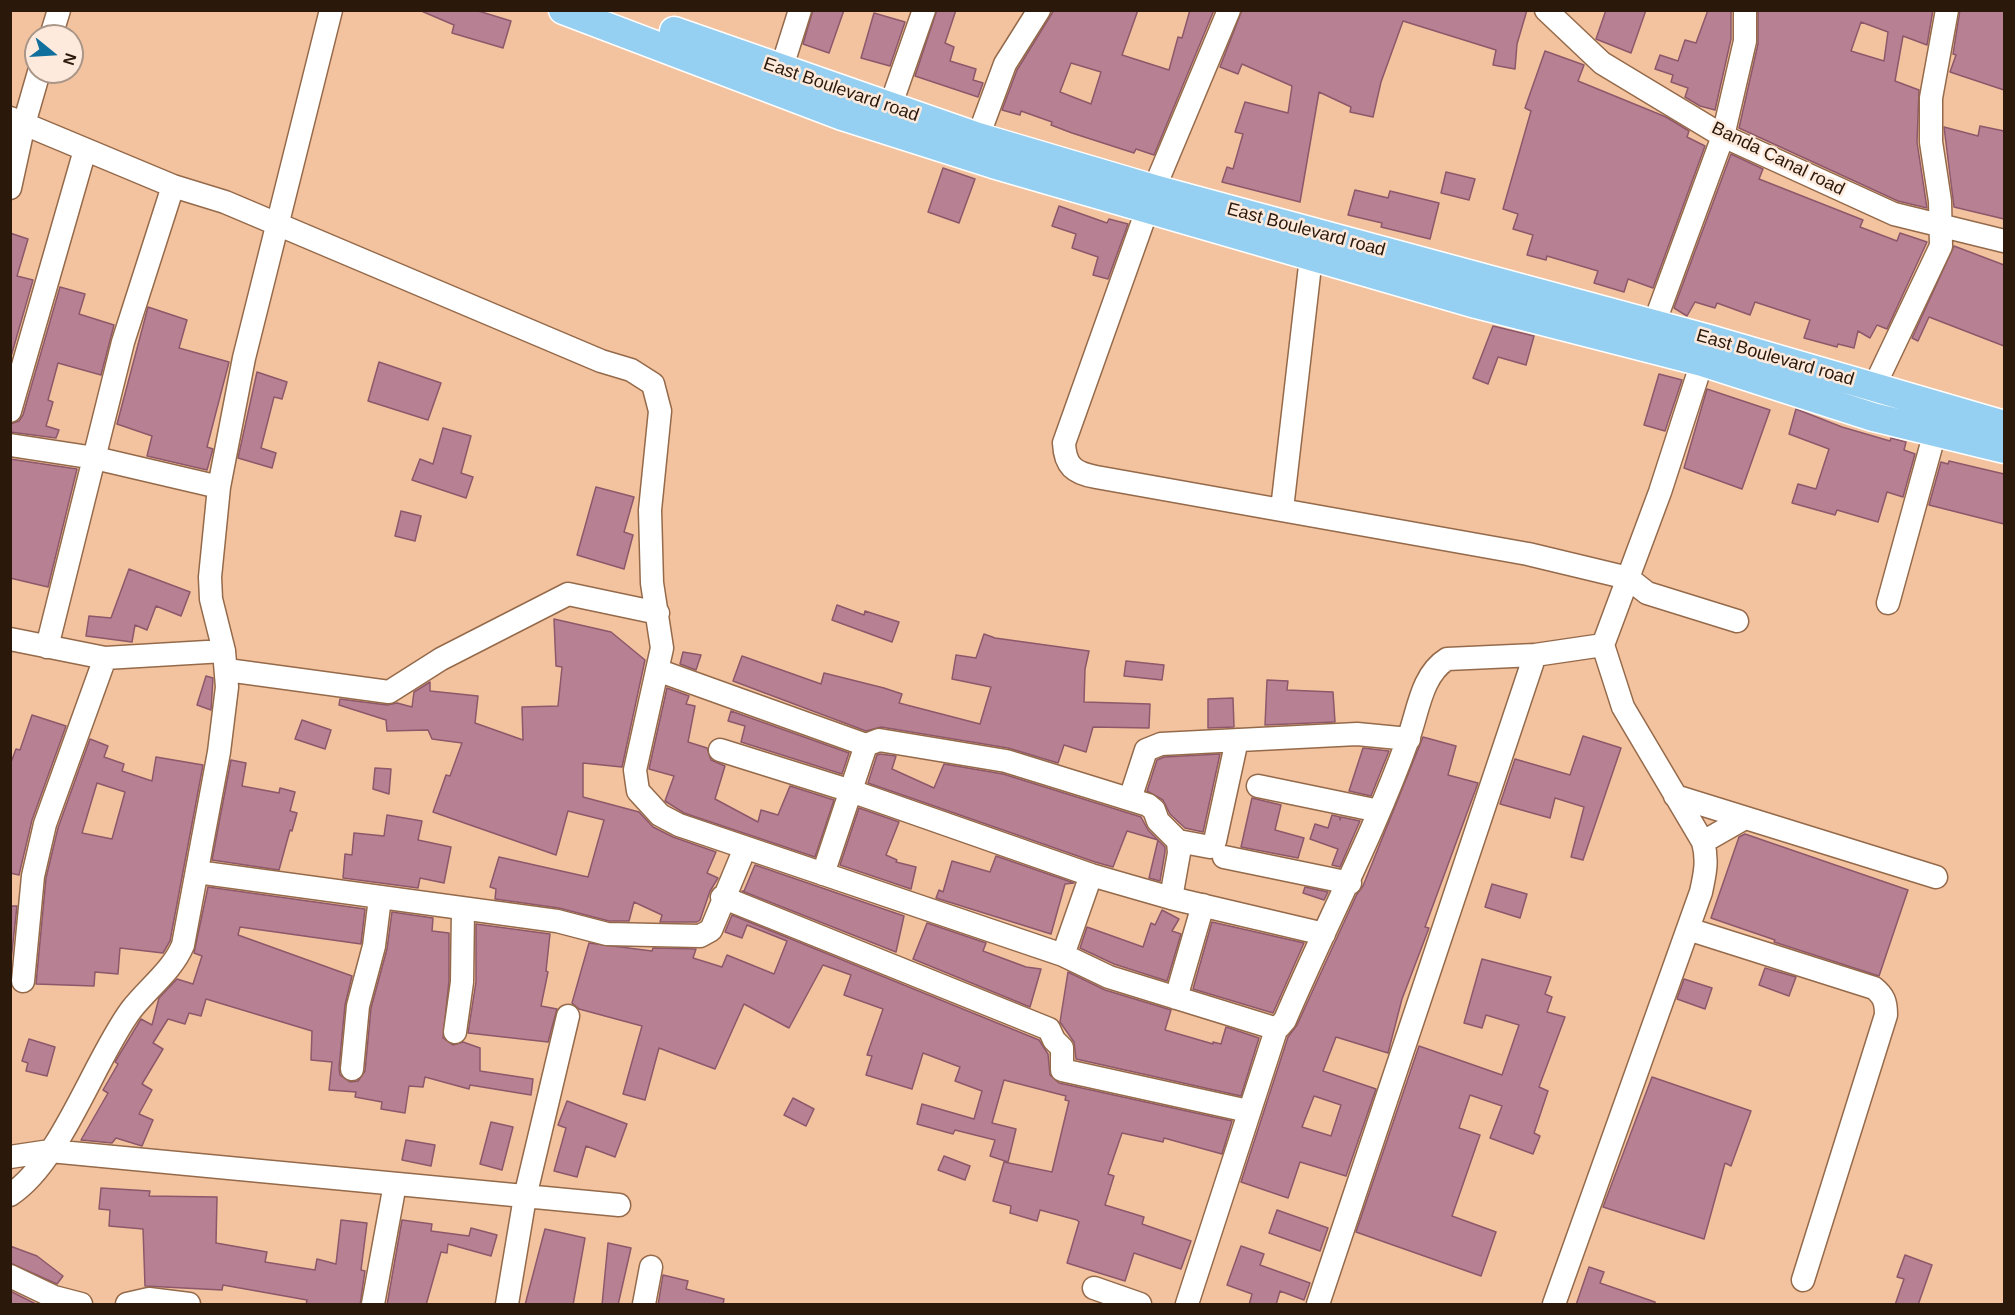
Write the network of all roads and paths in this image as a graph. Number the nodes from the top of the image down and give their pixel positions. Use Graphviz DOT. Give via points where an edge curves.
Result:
graph roads {
  1 [pos="332,10"];
  2 [pos="563,10"];
  3 [pos="616,10"];
  4 [pos="800,10"];
  5 [pos="924,10"];
  6 [pos="1039,10"];
  7 [pos="1229,10"];
  8 [pos="1546,10"];
  9 [pos="1745,10"];
  10 [pos="1947,10"];
  11 [pos="781,70"];
  12 [pos="34,84"];
  13 [pos="890,107"];
  14 [pos="16,132"];
  15 [pos="1723,136"];
  16 [pos="978,137"];
  17 [pos="85,150"];
  18 [pos="172,186"];
  19 [pos="10,188"];
  20 [pos="1150,199"];
  21 [pos="278,226"];
  22 [pos="1939,226"];
  23 [pos="2004,242"];
  24 [pos="1311,257"];
  25 [pos="1654,324"];
  26 [pos="17,356"];
  27 [pos="1702,362"];
  28 [pos="1874,387"];
  29 [pos="10,411"];
  30 [pos="2004,425"];
  31 [pos="1935,432"];
  32 [pos="10,445"];
  33 [pos="2004,449"];
  34 [pos="95,458"];
  35 [pos="219,487"];
  36 [pos="1282,509"];
  37 [pos="1628,578"];
  38 [pos="1888,603"];
  39 [pos="658,613"];
  40 [pos="1737,621"];
  41 [pos="10,639"];
  42 [pos="1603,645"];
  43 [pos="47,647"];
  44 [pos="1535,655"];
  45 [pos="105,658"];
  46 [pos="226,661"];
  47 [pos="657,670"];
  48 [pos="1409,739"];
  49 [pos="1237,740"];
  50 [pos="866,745"];
  51 [pos="720,750"];
  52 [pos="1258,786"];
  53 [pos="851,792"];
  54 [pos="1675,796"];
  55 [pos="1130,799"];
  56 [pos="1379,811"];
  57 [pos="1745,818"];
  58 [pos="1179,841"];
  59 [pos="1703,842"];
  60 [pos="745,848"];
  61 [pos="1224,857"];
  62 [pos="197,872"];
  63 [pos="823,874"];
  64 [pos="1091,875"];
  65 [pos="1935,877"];
  66 [pos="1350,883"];
  67 [pos="722,897"];
  68 [pos="380,898"];
  69 [pos="1171,898"];
  70 [pos="1203,905"];
  71 [pos="463,910"];
  72 [pos="1688,929"];
  73 [pos="1324,934"];
  74 [pos="1063,955"];
  75 [pos="23,981"];
  76 [pos="1176,998"];
  77 [pos="568,1016"];
  78 [pos="1277,1027"];
  79 [pos="455,1032"];
  80 [pos="352,1069"];
  81 [pos="1248,1111"];
  82 [pos="50,1151"];
  83 [pos="10,1157"];
  84 [pos="395,1184"];
  85 [pos="10,1194"];
  86 [pos="525,1197"];
  87 [pos="619,1205"];
  88 [pos="651,1267"];
  89 [pos="10,1276"];
  90 [pos="1803,1280"];
  91 [pos="1094,1288"];
  92 [pos="81,1305"];
  93 [pos="127,1305"];
  94 [pos="189,1305"];
  95 [pos="373,1305"];
  96 [pos="507,1305"];
  97 [pos="644,1305"];
  98 [pos="1140,1305"];
  99 [pos="1187,1305"];
  100 [pos="1318,1305"];
  101 [pos="1554,1305"];
  1 -- 21 [label="street"];
  2 -- 20 [label="main road" via="842,116"];
  3 -- 11 [label="main road, East Boulevard road"];
  4 -- 11 [label="street"];
  5 -- 13 [label="street"];
  6 -- 16 [label="street" via="1005,64"];
  7 -- 20 [label="street"];
  8 -- 15 [label="street, Banda Canal road" via="1602,63"];
  9 -- 15 [label="street" via="1745,41"];
  10 -- 22 [label="street" via="1931,98"];
  11 -- 13 [label="main road, East Boulevard road"];
  12 -- 14 [label="street"];
  13 -- 16 [label="main road, East Boulevard road"];
  14 -- 17 [label="street"];
  14 -- 19 [label="street"];
  15 -- 22 [label="street, Banda Canal road" via="1894,214"];
  15 -- 25 [label="street"];
  16 -- 20 [label="main road, East Boulevard road"];
  17 -- 18 [label="street"];
  17 -- 26 [label="street"];
  18 -- 21 [label="street" via="225,202"];
  18 -- 34 [label="street" via="123,342"];
  20 -- 24 [label="main road"];
  20 -- 25 [label="main road, East Boulevard road"];
  20 -- 36 [label="street" via="1064,443 1065,458 1069,467 1082,474"];
  21 -- 35 [label="street" via="244,358"];
  21 -- 39 [label="street" via="647,377 656,392 660,411 650,510 652,583"];
  22 -- 23 [label="street, Banda Canal road"];
  22 -- 28 [label="street" via="1941,246"];
  24 -- 27 [label="main road"];
  24 -- 36 [label="street"];
  25 -- 28 [label="main road, East Boulevard road"];
  26 -- 29 [label="street"];
  27 -- 31 [label="main road" via="1873,417"];
  27 -- 37 [label="street"];
  28 -- 30 [label="main road, East Boulevard road"];
  31 -- 33 [label="main road"];
  31 -- 38 [label="street"];
  32 -- 34 [label="street"];
  34 -- 35 [label="street"];
  34 -- 43 [label="street"];
  35 -- 46 [label="street" via="210,577 211,599"];
  36 -- 37 [label="street" via="1528,554"];
  37 -- 40 [label="street" via="1647,593"];
  37 -- 42 [label="street"];
  39 -- 46 [label="street" via="568,594 441,659 389,692"];
  39 -- 47 [label="street" via="662,648"];
  41 -- 43 [label="street"];
  42 -- 44 [label="street"];
  42 -- 54 [label="street" via="1623,707"];
  43 -- 45 [label="street"];
  44 -- 48 [label="street" via="1447,659 1437,665 1420,700"];
  44 -- 100 [label="street"];
  45 -- 46 [label="street"];
  45 -- 75 [label="street" via="45,824 33,876"];
  46 -- 62 [label="street" via="219,752"];
  47 -- 50 [label="street"];
  47 -- 60 [label="street" via="635,770 638,791 660,815"];
  48 -- 49 [label="street" via="1357,734"];
  48 -- 56 [label="street"];
  49 -- 55 [label="street" via="1161,744 1146,750"];
  49 -- 58 [label="street" via="1215,841 1209,847"];
  50 -- 53 [label="street"];
  50 -- 55 [label="street" via="879,740 1006,761"];
  51 -- 53 [label="street"];
  52 -- 56 [label="street"];
  53 -- 63 [label="street"];
  53 -- 64 [label="street"];
  54 -- 57 [label="street"];
  54 -- 59 [label="street"];
  55 -- 58 [label="street" via="1154,810 1158,821"];
  56 -- 66 [label="street"];
  57 -- 59 [label="street"];
  57 -- 65 [label="street"];
  58 -- 69 [label="street"];
  59 -- 72 [label="street" via="1706,870"];
  60 -- 63 [label="street"];
  60 -- 67 [label="street"];
  61 -- 66 [label="street"];
  62 -- 68 [label="street"];
  62 -- 82 [label="street" via="178,955 131,1010"];
  63 -- 74 [label="street"];
  64 -- 69 [label="street"];
  64 -- 74 [label="street"];
  66 -- 73 [label="street"];
  67 -- 71 [label="street" via="711,930 700,936 607,934 557,921"];
  67 -- 81 [label="street" via="1049,1029 1062,1048 1062,1070"];
  68 -- 71 [label="street"];
  68 -- 80 [label="street" via="374,946 358,1006"];
  69 -- 70 [label="street"];
  70 -- 73 [label="street"];
  70 -- 76 [label="street"];
  71 -- 79 [label="street" via="462,982"];
  72 -- 90 [label="street" via="1874,988 1886,1003 1886,1015"];
  72 -- 101 [label="street"];
  73 -- 78 [label="street" via="1285,1020"];
  74 -- 76 [label="street" via="1109,977"];
  76 -- 78 [label="street"];
  77 -- 86 [label="street"];
  78 -- 81 [label="street"];
  81 -- 99 [label="street"];
  82 -- 83 [label="street"];
  82 -- 84 [label="street"];
  82 -- 85 [label="street" via="22,1187"];
  84 -- 86 [label="street"];
  84 -- 95 [label="street"];
  86 -- 87 [label="street"];
  86 -- 96 [label="street"];
  88 -- 97 [label="street"];
  89 -- 92 [label="street"];
  91 -- 98 [label="street"];
  93 -- 94 [label="street" via="149,1299"];
}
